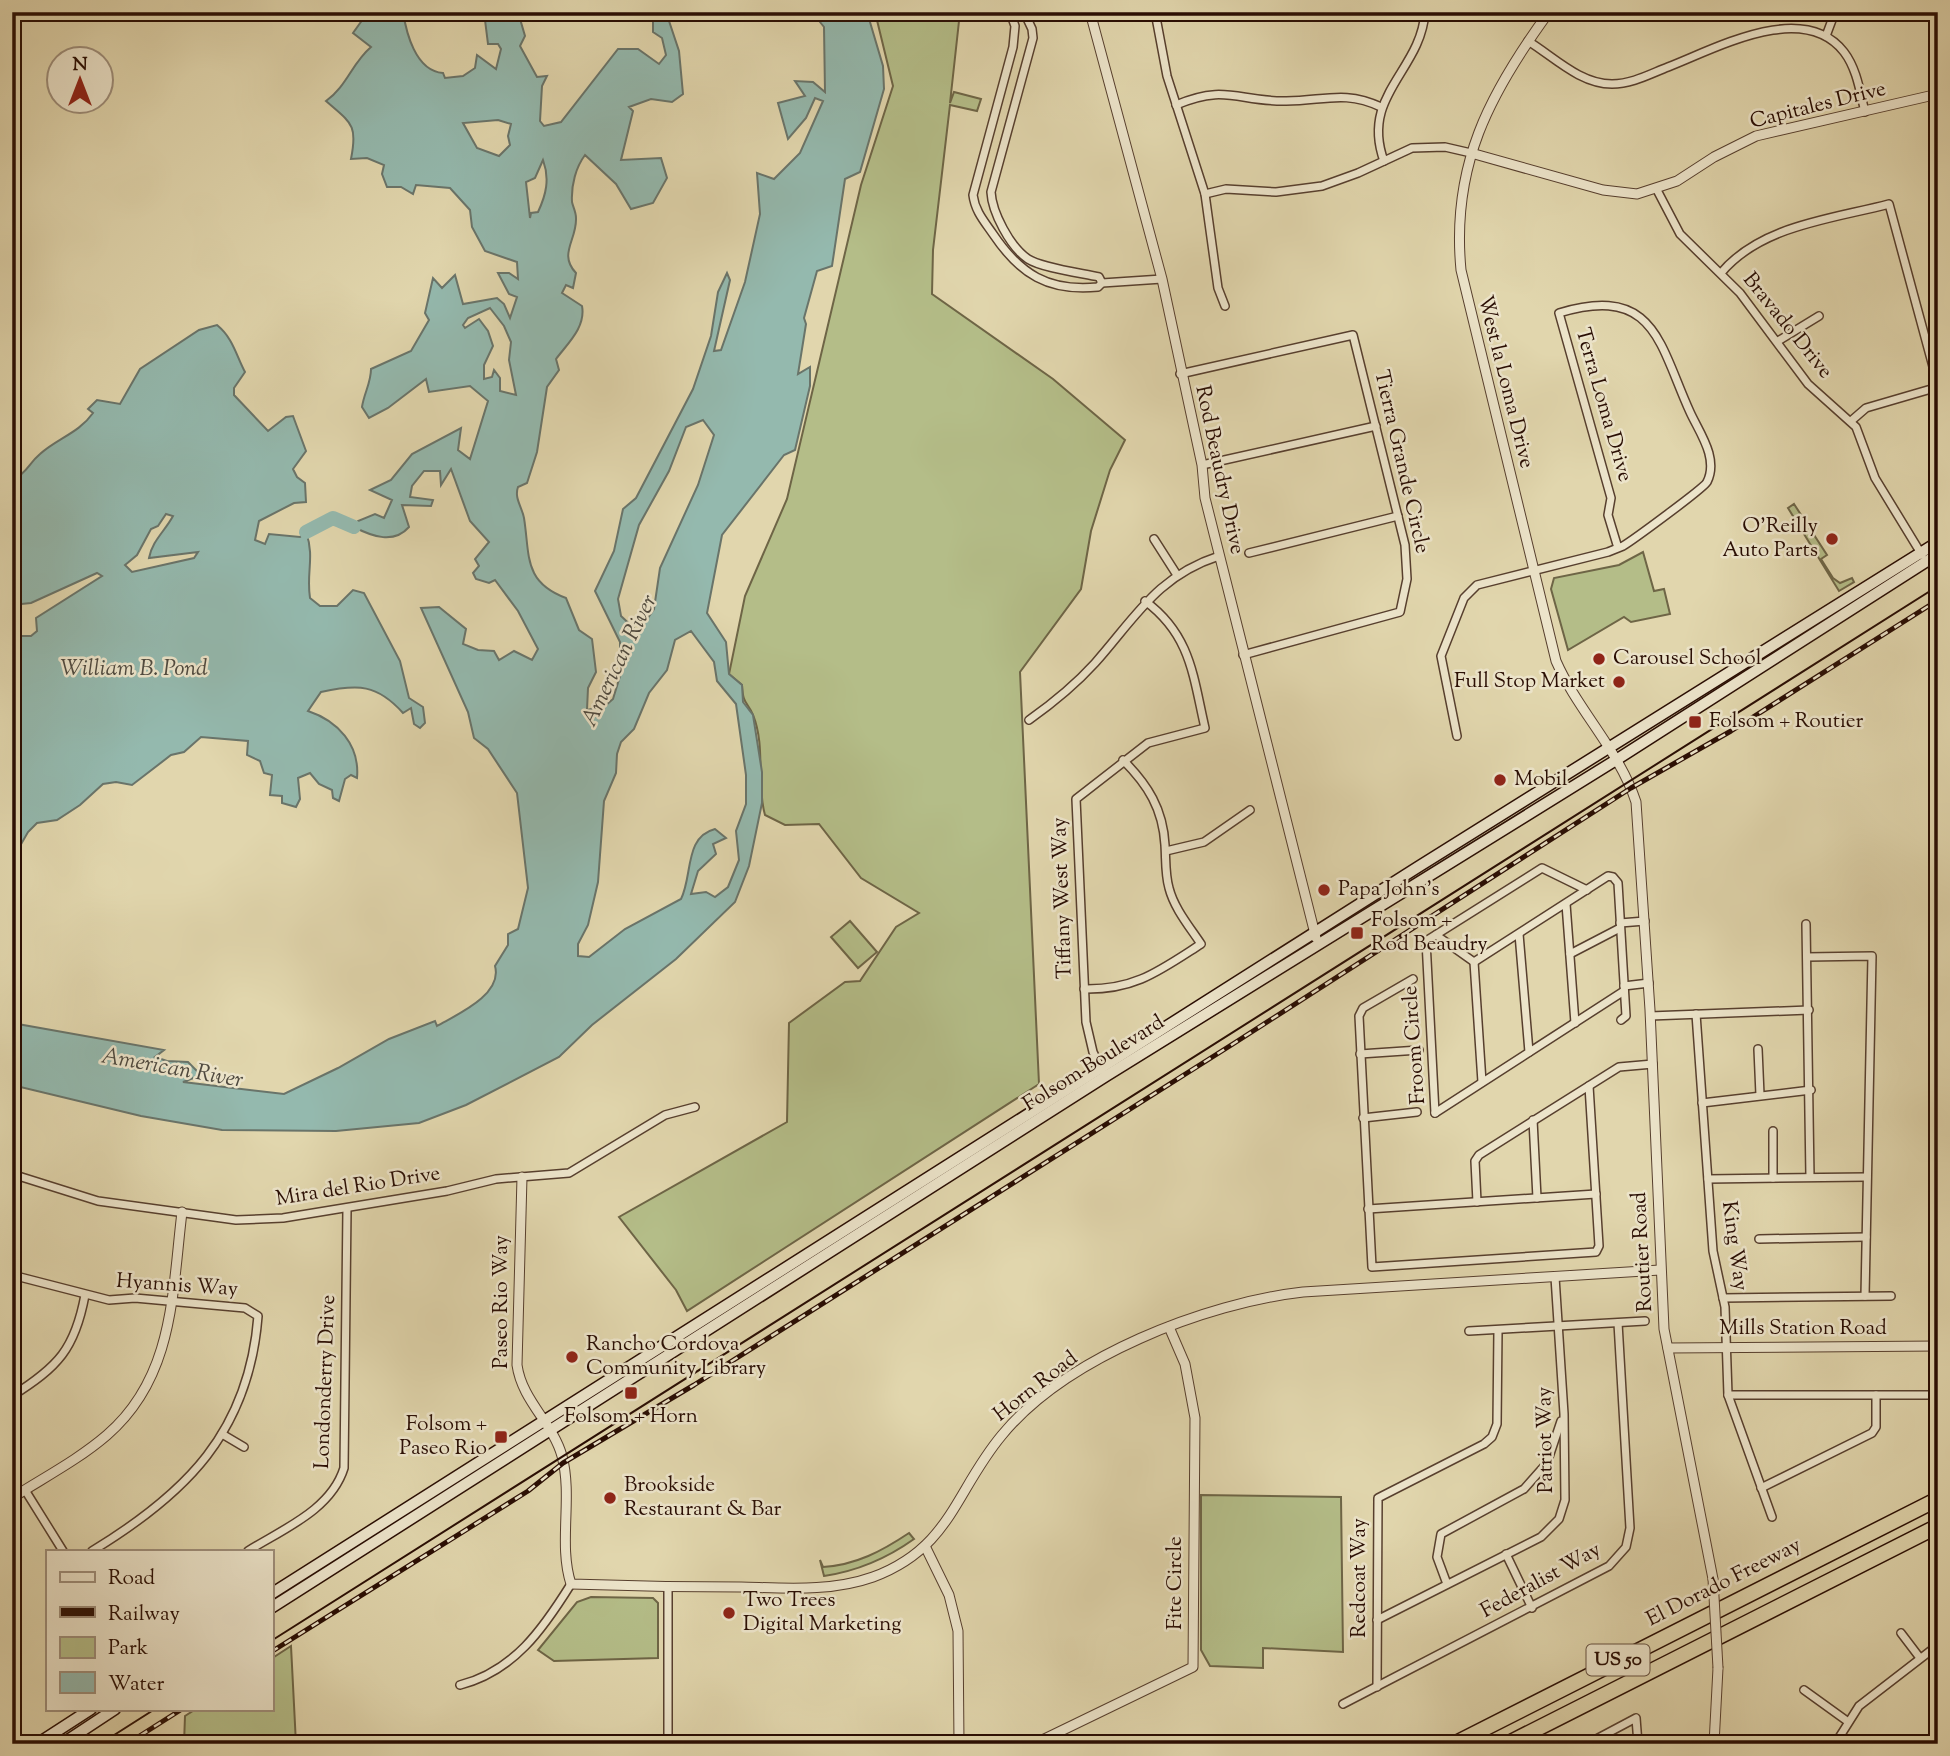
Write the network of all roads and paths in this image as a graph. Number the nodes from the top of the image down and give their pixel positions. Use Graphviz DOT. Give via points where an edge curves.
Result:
graph roads {
  1 [pos="1010,12"];
  2 [pos="1024,12"];
  3 [pos="1090,12"];
  4 [pos="1155,12"];
  5 [pos="1425,12"];
  6 [pos="1549,12"];
  7 [pos="1835,12"];
  8 [pos="1826,36"];
  9 [pos="1528,41"];
  10 [pos="1011,53"];
  11 [pos="1028,58"];
  12 [pos="1938,94"];
  13 [pos="1176,106"];
  14 [pos="1381,107"];
  15 [pos="1865,113"];
  16 [pos="1471,153"];
  17 [pos="1384,161"];
  18 [pos="1657,190"];
  19 [pos="1205,194"];
  20 [pos="1721,273"];
  21 [pos="1162,279"];
  22 [pos="1102,283"];
  23 [pos="1225,306"];
  24 [pos="1819,317"];
  25 [pos="1778,341"];
  26 [pos="1181,374"];
  27 [pos="1938,386"];
  28 [pos="1851,421"];
  29 [pos="1376,426"];
  30 [pos="1202,465"];
  31 [pos="1398,516"];
  32 [pos="1154,539"];
  33 [pos="1938,542"];
  34 [pos="1618,548"];
  35 [pos="1249,553"];
  36 [pos="1938,554"];
  37 [pos="1219,556"];
  38 [pos="1923,556"];
  39 [pos="1533,571"];
  40 [pos="1177,575"];
  41 [pos="1145,601"];
  42 [pos="1243,655"];
  43 [pos="1752,656"];
  44 [pos="1719,695"];
  45 [pos="1029,720"];
  46 [pos="1457,736"];
  47 [pos="1609,748"];
  48 [pos="1123,760"];
  49 [pos="1616,760"];
  50 [pos="1250,810"];
  51 [pos="1491,821"];
  52 [pos="1166,851"];
  53 [pos="1456,859"];
  54 [pos="1587,890"];
  55 [pos="1566,904"];
  56 [pos="1645,921"];
  57 [pos="1806,924"];
  58 [pos="1620,925"];
  59 [pos="1519,934"];
  60 [pos="1436,935"];
  61 [pos="1317,939"];
  62 [pos="1570,954"];
  63 [pos="1807,957"];
  64 [pos="1474,962"];
  65 [pos="1413,979"];
  66 [pos="1649,983"];
  67 [pos="1624,988"];
  68 [pos="1084,989"];
  69 [pos="1810,1010"];
  70 [pos="1696,1014"];
  71 [pos="1650,1016"];
  72 [pos="1621,1020"];
  73 [pos="1576,1023"];
  74 [pos="1758,1049"];
  75 [pos="1419,1050"];
  76 [pos="1529,1052"];
  77 [pos="1360,1054"];
  78 [pos="1653,1064"];
  79 [pos="1103,1072"];
  80 [pos="1482,1082"];
  81 [pos="1589,1086"];
  82 [pos="1811,1090"];
  83 [pos="1759,1096"];
  84 [pos="1702,1103"];
  85 [pos="695,1107"];
  86 [pos="1417,1112"];
  87 [pos="1363,1118"];
  88 [pos="1534,1120"];
  89 [pos="1773,1131"];
  90 [pos="12,1174"];
  91 [pos="522,1177"];
  92 [pos="1810,1177"];
  93 [pos="1867,1177"];
  94 [pos="1773,1178"];
  95 [pos="1708,1179"];
  96 [pos="1596,1194"];
  97 [pos="1537,1198"];
  98 [pos="1477,1202"];
  99 [pos="347,1209"];
  100 [pos="1368,1209"];
  101 [pos="182,1212"];
  102 [pos="1866,1237"];
  103 [pos="1759,1239"];
  104 [pos="783,1269"];
  105 [pos="1660,1270"];
  106 [pos="12,1275"];
  107 [pos="1555,1277"];
  108 [pos="85,1295"];
  109 [pos="1865,1296"];
  110 [pos="1891,1296"];
  111 [pos="1723,1298"];
  112 [pos="172,1302"];
  113 [pos="740,1310"];
  114 [pos="1645,1321"];
  115 [pos="1618,1323"];
  116 [pos="1559,1326"];
  117 [pos="1169,1327"];
  118 [pos="1498,1330"];
  119 [pos="1469,1331"];
  120 [pos="675,1337"];
  121 [pos="1726,1346"];
  122 [pos="1938,1346"];
  123 [pos="1668,1348"];
  124 [pos="637,1375"];
  125 [pos="1728,1395"];
  126 [pos="1876,1395"];
  127 [pos="1936,1395"];
  128 [pos="12,1396"];
  129 [pos="1564,1414"];
  130 [pos="543,1422"];
  131 [pos="550,1432"];
  132 [pos="1936,1432"];
  133 [pos="222,1434"];
  134 [pos="244,1447"];
  135 [pos="1761,1488"];
  136 [pos="25,1490"];
  137 [pos="12,1498"];
  138 [pos="1938,1499"];
  139 [pos="414,1503"];
  140 [pos="1772,1517"];
  141 [pos="1938,1526"];
  142 [pos="925,1546"];
  143 [pos="368,1547"];
  144 [pos="62,1550"];
  145 [pos="93,1550"];
  146 [pos="250,1550"];
  147 [pos="1506,1554"];
  148 [pos="571,1584"];
  149 [pos="1447,1584"];
  150 [pos="668,1587"];
  151 [pos="273,1593"];
  152 [pos="273,1607"];
  153 [pos="1532,1608"];
  154 [pos="1377,1620"];
  155 [pos="1901,1633"];
  156 [pos="1938,1645"];
  157 [pos="1920,1658"];
  158 [pos="460,1685"];
  159 [pos="1377,1687"];
  160 [pos="1804,1690"];
  161 [pos="1343,1704"];
  162 [pos="89,1710"];
  163 [pos="113,1710"];
  164 [pos="1847,1721"];
  165 [pos="37,1744"];
  166 [pos="62,1744"];
  167 [pos="668,1744"];
  168 [pos="958,1744"];
  169 [pos="1034,1744"];
  170 [pos="1454,1744"];
  171 [pos="1507,1744"];
  172 [pos="1587,1744"];
  173 [pos="1638,1744"];
  174 [pos="1714,1744"];
  175 [pos="1835,1744"];
  1 -- 10 [label="street" via="1015,26"];
  2 -- 11 [label="street" via="1032,29"];
  3 -- 21 [label="street, Rod Beaudry Drive"];
  4 -- 13 [label="street"];
  5 -- 14 [label="street" via="1416,43"];
  6 -- 9 [label="street, West la Loma Drive"];
  7 -- 8 [label="street"];
  8 -- 9 [label="street" via="1794,25 1769,28 1639,79 1611,84 1579,76"];
  8 -- 15 [label="street" via="1850,61"];
  9 -- 16 [label="street, West la Loma Drive" via="1488,108"];
  10 -- 11 [label="street"];
  10 -- 22 [label="street" via="976,176 974,206 1003,249 1029,275 1077,289"];
  11 -- 22 [label="street" via="991,192 992,205 1029,260 1099,278"];
  12 -- 15 [label="street, Capitales Drive"];
  13 -- 14 [label="street" via="1217,93 1273,101 1348,96"];
  13 -- 19 [label="street"];
  14 -- 17 [label="street" via="1377,136"];
  15 -- 18 [label="street, Capitales Drive" via="1756,136"];
  16 -- 17 [label="street" via="1424,146"];
  16 -- 18 [label="street, Capitales Drive" via="1613,193"];
  16 -- 39 [label="street, West la Loma Drive" via="1459,205 1461,270"];
  17 -- 19 [label="street" via="1344,179 1299,190 1226,189"];
  18 -- 20 [label="street, Bravado Drive" via="1680,234"];
  19 -- 23 [label="street" via="1218,288"];
  20 -- 25 [label="street, Bravado Drive"];
  20 -- 27 [label="street" via="1772,235 1889,204"];
  21 -- 22 [label="street"];
  21 -- 26 [label="street, Rod Beaudry Drive"];
  24 -- 25 [label="street"];
  25 -- 28 [label="street, Bravado Drive" via="1808,384"];
  26 -- 29 [label="street, Tierra Grande Circle" via="1353,335"];
  26 -- 30 [label="street, Rod Beaudry Drive"];
  27 -- 28 [label="street" via="1867,408"];
  28 -- 38 [label="street, Bravado Drive" via="1875,478"];
  29 -- 30 [label="street"];
  29 -- 31 [label="street, Tierra Grande Circle"];
  30 -- 37 [label="street, Rod Beaudry Drive"];
  31 -- 35 [label="street"];
  31 -- 42 [label="street, Tierra Grande Circle" via="1407,565 1400,611"];
  32 -- 40 [label="street"];
  33 -- 38 [label="main road, Folsom Boulevard"];
  34 -- 34 [label="street, Terra Loma Drive" via="1700,491 1709,477 1709,463 1705,437 1690,414 1656,333 1619,308 1583,306 1559,313 1611,498 1608,515"];
  34 -- 39 [label="street, Terra Loma Drive"];
  36 -- 38 [label="main road, Folsom Boulevard"];
  37 -- 40 [label="street"];
  37 -- 42 [label="street, Rod Beaudry Drive"];
  38 -- 43 [label="main road, Folsom Boulevard"];
  38 -- 44 [label="main road, Folsom Boulevard"];
  39 -- 46 [label="street, Terra Loma Drive" via="1477,585 1464,597 1441,656"];
  39 -- 47 [label="street, West la Loma Drive" via="1556,661 1574,698"];
  40 -- 41 [label="street"];
  41 -- 45 [label="street" via="1094,664"];
  41 -- 48 [label="street, Tiffany West Way" via="1167,618 1182,640 1205,728 1149,743"];
  42 -- 61 [label="street, Rod Beaudry Drive"];
  43 -- 44 [label="main road" via="1751,666 1727,683"];
  43 -- 47 [label="main road, Folsom Boulevard"];
  44 -- 49 [label="main road, Folsom Boulevard"];
  47 -- 49 [label="street, West la Loma Drive"];
  47 -- 51 [label="main road, Folsom Boulevard"];
  48 -- 52 [label="street" via="1156,801"];
  48 -- 68 [label="street, Tiffany West Way" via="1076,799"];
  49 -- 53 [label="main road, Folsom Boulevard"];
  49 -- 56 [label="street, Routier Road" via="1636,802"];
  50 -- 52 [label="street" via="1204,842"];
  51 -- 53 [label="main road" via="1484,834 1460,850"];
  51 -- 61 [label="main road, Folsom Boulevard"];
  52 -- 68 [label="street" via="1173,898 1201,944 1142,981 1110,990"];
  53 -- 61 [label="main road, Folsom Boulevard"];
  54 -- 55 [label="street"];
  54 -- 58 [label="street" via="1608,876 1616,878"];
  54 -- 60 [label="street" via="1542,868"];
  55 -- 59 [label="street"];
  55 -- 62 [label="street"];
  56 -- 58 [label="street"];
  56 -- 66 [label="street, Routier Road"];
  57 -- 63 [label="street"];
  58 -- 62 [label="street"];
  58 -- 67 [label="street"];
  59 -- 64 [label="street"];
  59 -- 76 [label="street"];
  60 -- 64 [label="street"];
  60 -- 80 [label="street, Froom Circle" via="1426,941 1435,1113"];
  61 -- 79 [label="main road, Folsom Boulevard"];
  62 -- 73 [label="street"];
  63 -- 69 [label="street"];
  63 -- 93 [label="street" via="1872,956"];
  64 -- 80 [label="street"];
  65 -- 77 [label="street" via="1360,1011"];
  66 -- 67 [label="street"];
  66 -- 71 [label="street, Routier Road"];
  67 -- 72 [label="street" via="1626,1016"];
  67 -- 73 [label="street, Froom Circle"];
  68 -- 79 [label="street, Tiffany West Way" via="1088,1034"];
  69 -- 70 [label="street"];
  69 -- 82 [label="street"];
  70 -- 71 [label="street"];
  70 -- 84 [label="street, King Way"];
  71 -- 78 [label="street, Routier Road"];
  73 -- 76 [label="street, Froom Circle"];
  74 -- 83 [label="street"];
  75 -- 77 [label="street"];
  76 -- 80 [label="street, Froom Circle"];
  77 -- 87 [label="street"];
  78 -- 81 [label="street" via="1619,1066"];
  78 -- 105 [label="street, Routier Road"];
  79 -- 104 [label="main road, Folsom Boulevard"];
  79 -- 113 [label="main road, Folsom Boulevard"];
  81 -- 88 [label="street"];
  81 -- 96 [label="street"];
  82 -- 83 [label="street"];
  82 -- 92 [label="street"];
  83 -- 84 [label="street"];
  84 -- 95 [label="street, King Way"];
  85 -- 91 [label="street, Mira del Rio Drive" via="665,1115 569,1173"];
  86 -- 87 [label="street"];
  87 -- 100 [label="street"];
  88 -- 97 [label="street"];
  88 -- 98 [label="street" via="1476,1157"];
  89 -- 94 [label="street"];
  90 -- 101 [label="street, Mira del Rio Drive" via="98,1201"];
  91 -- 99 [label="street, Mira del Rio Drive"];
  91 -- 130 [label="street, Paseo Rio Way" via="517,1365 521,1385"];
  92 -- 93 [label="street"];
  92 -- 94 [label="street"];
  93 -- 102 [label="street"];
  94 -- 95 [label="street"];
  95 -- 111 [label="street, King Way" via="1713,1251"];
  96 -- 97 [label="street"];
  96 -- 100 [label="street" via="1599,1246 1590,1255 1372,1267"];
  97 -- 98 [label="street"];
  98 -- 100 [label="street"];
  99 -- 101 [label="street, Mira del Rio Drive" via="262,1220"];
  99 -- 146 [label="street, Londonderry Drive" via="344,1468 336,1488 322,1504"];
  101 -- 112 [label="street"];
  102 -- 103 [label="street"];
  102 -- 109 [label="street"];
  104 -- 113 [label="main road" via="783,1275 750,1297"];
  104 -- 120 [label="main road, Folsom Boulevard"];
  105 -- 107 [label="street, Horn Road"];
  105 -- 123 [label="street, Routier Road"];
  106 -- 108 [label="street, Hyannis Way"];
  107 -- 116 [label="street, Patriot Way"];
  107 -- 117 [label="street, Horn Road" via="1273,1296"];
  108 -- 112 [label="street, Hyannis Way"];
  108 -- 128 [label="street" via="78,1328 66,1352 47,1373"];
  109 -- 110 [label="street"];
  109 -- 111 [label="street"];
  111 -- 121 [label="street, King Way"];
  112 -- 133 [label="street, Hyannis Way" via="245,1308 258,1316 246,1380"];
  112 -- 136 [label="street" via="158,1365 133,1409 96,1444"];
  113 -- 124 [label="main road, Folsom Boulevard"];
  114 -- 115 [label="street"];
  115 -- 116 [label="street"];
  115 -- 153 [label="street, Federalist Way" via="1629,1538 1609,1566"];
  116 -- 118 [label="street"];
  116 -- 129 [label="street, Patriot Way"];
  117 -- 142 [label="street, Horn Road" via="1105,1356 1018,1418 992,1448 948,1521"];
  117 -- 169 [label="street, Fite Circle" via="1185,1364 1195,1418 1193,1667"];
  118 -- 119 [label="street"];
  118 -- 154 [label="street, Redcoat Way" via="1497,1424 1492,1437 1378,1497"];
  120 -- 124 [label="main road" via="668,1351"];
  120 -- 130 [label="main road, Folsom Boulevard"];
  121 -- 122 [label="street, Mills Station Road"];
  121 -- 123 [label="street, Mills Station Road"];
  121 -- 125 [label="street, King Way"];
  123 -- 174 [label="street, Routier Road, bridge" via="1713,1579"];
  124 -- 131 [label="main road, Folsom Boulevard"];
  125 -- 126 [label="street"];
  125 -- 135 [label="street, King Way"];
  126 -- 127 [label="street"];
  126 -- 135 [label="street" via="1872,1433"];
  127 -- 132 [label="street"];
  129 -- 147 [label="street, Patriot Way" via="1564,1509 1548,1532"];
  129 -- 149 [label="street" via="1547,1463 1524,1489 1441,1534 1437,1558"];
  130 -- 131 [label="street"];
  130 -- 139 [label="main road, Folsom Boulevard"];
  131 -- 143 [label="main road, Folsom Boulevard"];
  131 -- 148 [label="street" via="560,1451 565,1478"];
  133 -- 134 [label="street"];
  133 -- 145 [label="street, Hyannis Way" via="168,1500"];
  135 -- 140 [label="street, King Way"];
  136 -- 137 [label="street"];
  136 -- 144 [label="street"];
  138 -- 170 [label="highway, El Dorado Freeway / US 50"];
  139 -- 143 [label="main road" via="405,1516 369,1539"];
  139 -- 151 [label="main road, Folsom Boulevard"];
  141 -- 171 [label="highway, US 50"];
  142 -- 150 [label="street, Horn Road" via="881,1573 838,1586"];
  142 -- 168 [label="street" via="949,1595 958,1631"];
  143 -- 152 [label="main road, Folsom Boulevard"];
  147 -- 149 [label="street, Patriot Way"];
  147 -- 153 [label="street"];
  148 -- 150 [label="street, Horn Road"];
  148 -- 158 [label="street" via="517,1656"];
  149 -- 154 [label="street, Patriot Way"];
  150 -- 167 [label="street"];
  153 -- 159 [label="street, Federalist Way"];
  154 -- 159 [label="street, Redcoat Way"];
  155 -- 157 [label="street"];
  156 -- 157 [label="street"];
  157 -- 164 [label="street"];
  159 -- 161 [label="street, Federalist Way"];
  160 -- 164 [label="street"];
  162 -- 165 [label="main road"];
  163 -- 166 [label="main road"];
  164 -- 175 [label="street"];
  172 -- 173 [label="street" via="1636,1718"];
}
